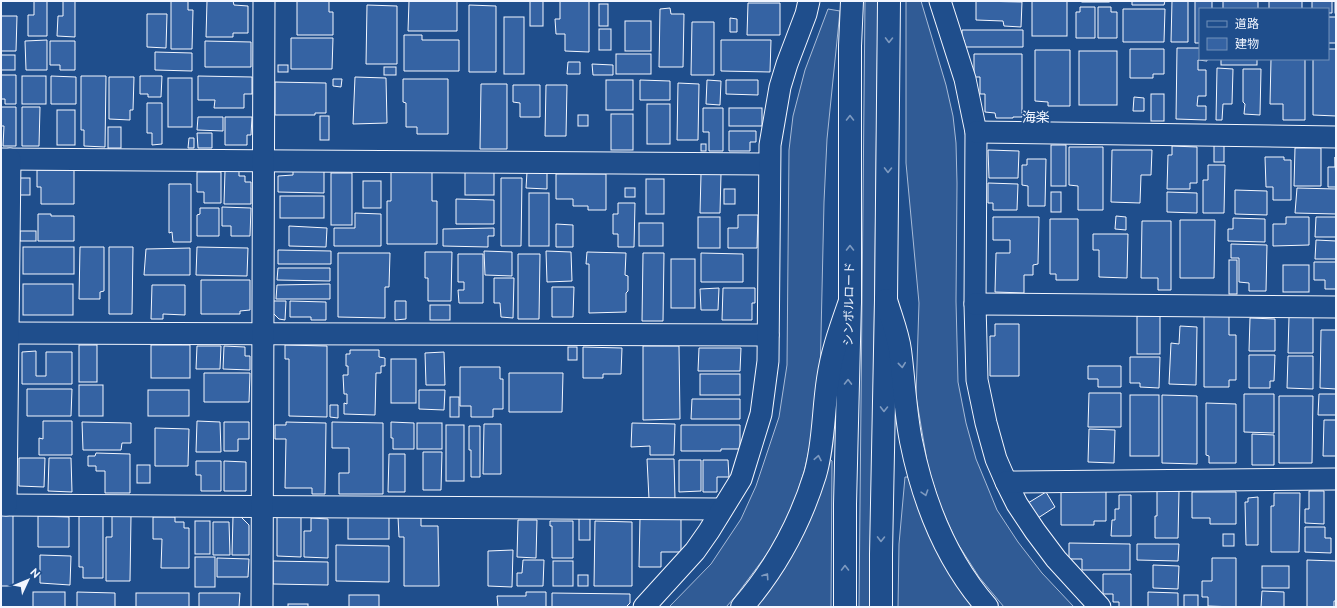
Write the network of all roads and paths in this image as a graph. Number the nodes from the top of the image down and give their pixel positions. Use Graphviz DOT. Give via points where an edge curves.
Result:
graph roads {
  1 [pos="264,1"];
  2 [pos="809,1"];
  3 [pos="852,1"];
  4 [pos="889,1"];
  5 [pos="940,1"];
  6 [pos="976,132"];
  7 [pos="1336,137"];
  8 [pos="6,159"];
  9 [pos="264,161"];
  10 [pos="769,164"];
  11 [pos="886,300"];
  12 [pos="850,301"];
  13 [pos="975,304"];
  14 [pos="1336,307"];
  15 [pos="8,333"];
  16 [pos="263,334"];
  17 [pos="768,335"];
  18 [pos="1336,479"];
  19 [pos="1006,482"];
  20 [pos="4,505"];
  21 [pos="262,507"];
  22 [pos="722,509"];
  23 [pos="262,607"];
  24 [pos="644,607"];
  25 [pos="742,607"];
  26 [pos="845,607"];
  27 [pos="881,607"];
  28 [pos="986,607"];
  29 [pos="1100,607"];
  1 -- 9 [label="street"];
  2 -- 10 [label="street" via="780,87"];
  12 -- 3 [label="main road, シンボルロード, one-way"];
  4 -- 11 [label="main road, one-way"];
  5 -- 6 [label="street" via="965,79"];
  6 -- 7 [label="street"];
  6 -- 13 [label="street"];
  8 -- 9 [label="street"];
  8 -- 15 [label="street"];
  9 -- 10 [label="street"];
  9 -- 16 [label="street"];
  10 -- 17 [label="street"];
  11 -- 27 [label="main road, one-way"];
  11 -- 28 [label="main road, one-way" via="900,348 910,439 917,470 944,543 958,569"];
  25 -- 12 [label="main road, one-way" via="755,592 789,538 815,474 822,441 834,345"];
  26 -- 12 [label="main road, シンボルロード, one-way"];
  13 -- 14 [label="street"];
  13 -- 19 [label="street" via="977,380 996,459"];
  15 -- 16 [label="street"];
  15 -- 20 [label="street"];
  16 -- 17 [label="street"];
  16 -- 21 [label="street"];
  17 -- 22 [label="street" via="768,361 761,414 740,479"];
  18 -- 19 [label="street"];
  19 -- 29 [label="street" via="1017,504 1043,543"];
  20 -- 21 [label="street"];
  21 -- 22 [label="street"];
  21 -- 23 [label="street"];
  22 -- 24 [label="street" via="695,551"];
}
